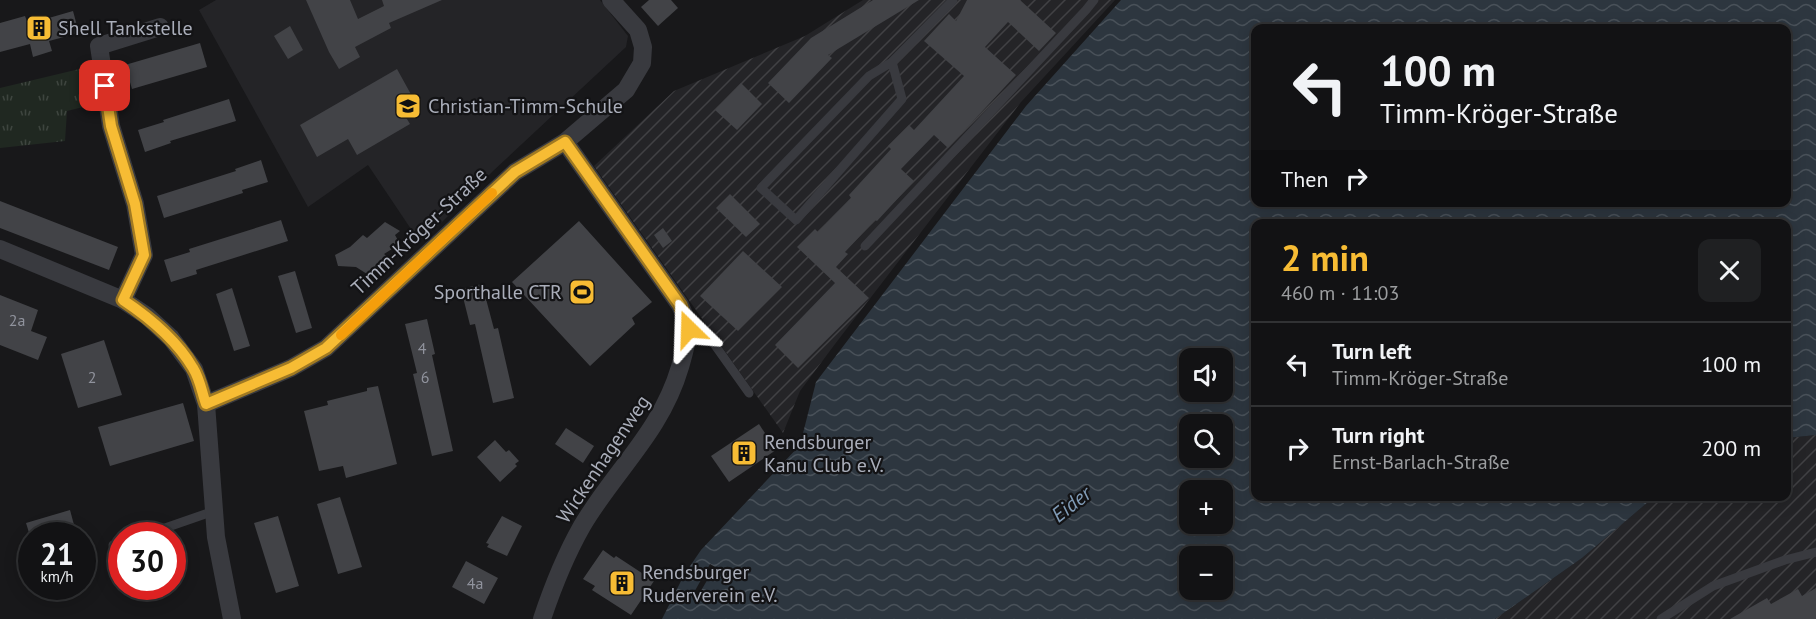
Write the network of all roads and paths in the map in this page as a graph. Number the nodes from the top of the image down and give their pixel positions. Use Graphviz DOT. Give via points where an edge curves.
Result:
graph roads {
  1 [pos="611,0"];
  2 [pos="954,0"];
  3 [pos="1094,0"];
  4 [pos="160,27"];
  5 [pos="892,62"];
  6 [pos="565,142"];
  7 [pos="865,246"];
  8 [pos="0,249"];
  9 [pos="123,300"];
  10 [pos="689,329"];
  11 [pos="749,393"];
  12 [pos="206,404"];
  13 [pos="214,511"];
  14 [pos="182,522"];
  15 [pos="1816,552"];
  16 [pos="232,619"];
  17 [pos="542,619"];
  18 [pos="1661,619"];
  1 -- 6 [label="street, Timm-Kröger-Straße" via="638,30 642,63 626,90"];
  2 -- 5 [label="lane"];
  3 -- 7 [label="lane"];
  4 -- 9 [label="street" via="99,46 111,126 135,204 144,255"];
  5 -- 5 [label="lane" via="902,99 796,220 761,188 869,76"];
  6 -- 10 [label="street" via="680,305"];
  6 -- 12 [label="street, Timm-Kröger-Straße" via="515,172 326,348 291,368"];
  8 -- 9 [label="street"];
  9 -- 12 [label="street" via="171,338 194,369"];
  10 -- 11 [label="lane" via="707,334"];
  10 -- 17 [label="street, Wickenhagenweg" via="673,391 656,423 583,525 555,579"];
  12 -- 13 [label="street"];
  13 -- 14 [label="lane"];
  13 -- 16 [label="street"];
  15 -- 18 [label="lane" via="1713,586"];
}
